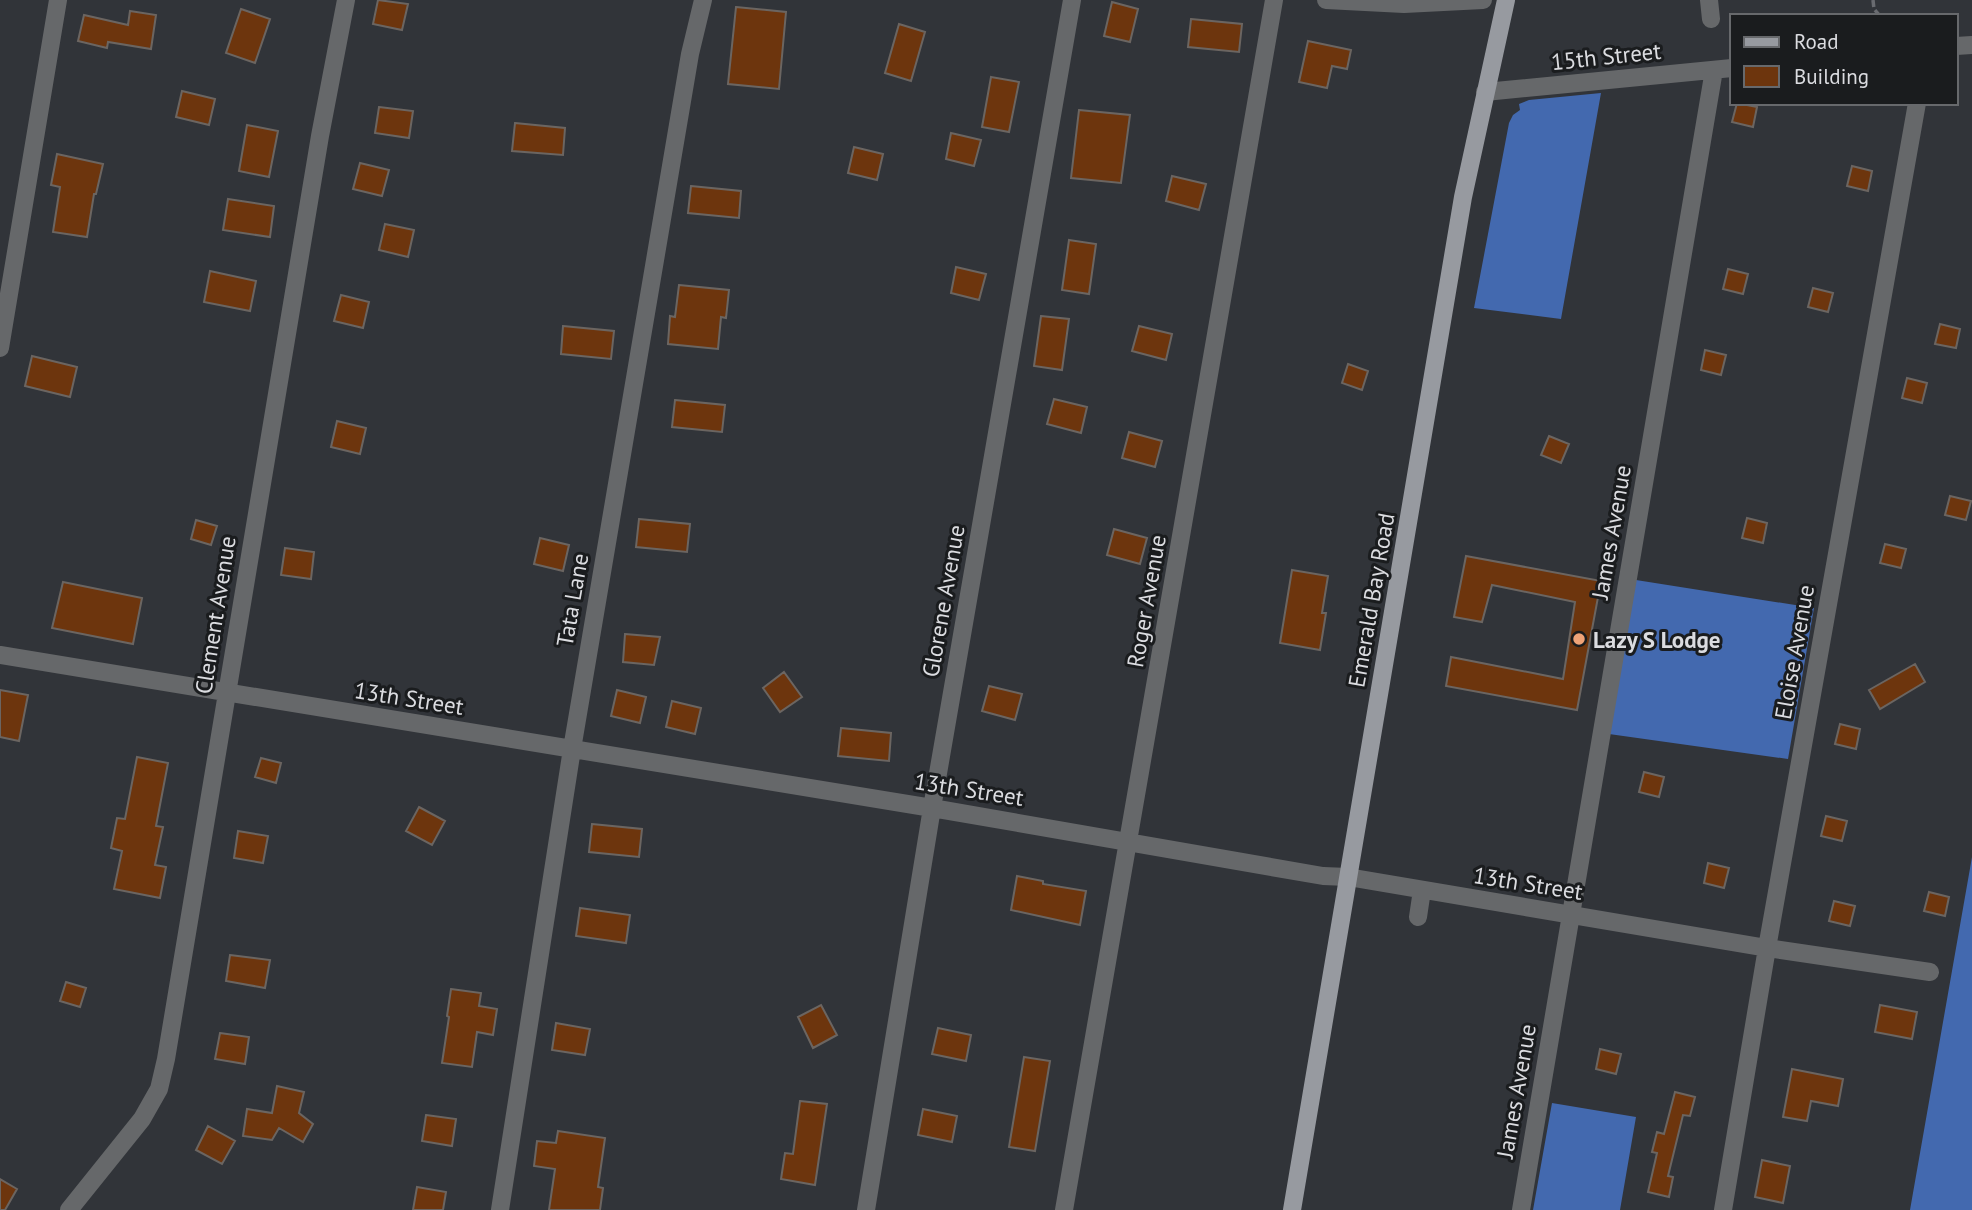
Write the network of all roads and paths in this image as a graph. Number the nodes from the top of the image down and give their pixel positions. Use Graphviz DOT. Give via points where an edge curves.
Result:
graph roads {
  1 [pos="58,0"];
  2 [pos="346,0"];
  3 [pos="703,0"];
  4 [pos="1072,0"];
  5 [pos="1274,0"];
  6 [pos="1326,0"];
  7 [pos="1483,0"];
  8 [pos="1506,0"];
  9 [pos="1709,0"];
  10 [pos="1711,19"];
  11 [pos="1723,69"];
  12 [pos="1485,92"];
  13 [pos="1917,105"];
  14 [pos="0,348"];
  15 [pos="0,655"];
  16 [pos="226,694"];
  17 [pos="572,749"];
  18 [pos="932,808"];
  19 [pos="1130,841"];
  20 [pos="1349,877"];
  21 [pos="1422,890"];
  22 [pos="1571,915"];
  23 [pos="1418,918"];
  24 [pos="1767,948"];
  25 [pos="1930,972"];
  26 [pos="69,1210"];
  27 [pos="500,1210"];
  28 [pos="866,1210"];
  29 [pos="1064,1210"];
  30 [pos="1292,1210"];
  31 [pos="1521,1210"];
  32 [pos="1723,1210"];
  1 -- 14 [label="street"];
  2 -- 16 [label="street, Clement Avenue"];
  3 -- 17 [label="street, Tata Lane" via="690,54"];
  4 -- 18 [label="street, Glorene Avenue"];
  5 -- 19 [label="street, Roger Avenue"];
  6 -- 7 [label="street" via="1404,4"];
  8 -- 12 [label="main road, Emerald Bay Road"];
  9 -- 10 [label="street"];
  11 -- 12 [label="street, 15th Street"];
  11 -- 22 [label="street, James Avenue"];
  12 -- 20 [label="main road, Emerald Bay Road" via="1463,197"];
  13 -- 24 [label="street, Eloise Avenue"];
  15 -- 16 [label="street, 13th Street"];
  16 -- 17 [label="street, 13th Street"];
  16 -- 26 [label="street, Clement Avenue" via="159,1089 142,1119"];
  17 -- 18 [label="street, 13th Street"];
  17 -- 27 [label="street, Tata Lane"];
  18 -- 19 [label="street, 13th Street"];
  18 -- 28 [label="street, Glorene Avenue"];
  19 -- 20 [label="street, 13th Street"];
  19 -- 29 [label="street, Roger Avenue"];
  20 -- 21 [label="street, 13th Street"];
  20 -- 30 [label="main road, Emerald Bay Road"];
  21 -- 22 [label="street, 13th Street"];
  21 -- 23 [label="street"];
  22 -- 24 [label="street, 13th Street"];
  22 -- 31 [label="street, James Avenue"];
  24 -- 25 [label="street, 13th Street"];
  24 -- 32 [label="street, Eloise Avenue"];
}
